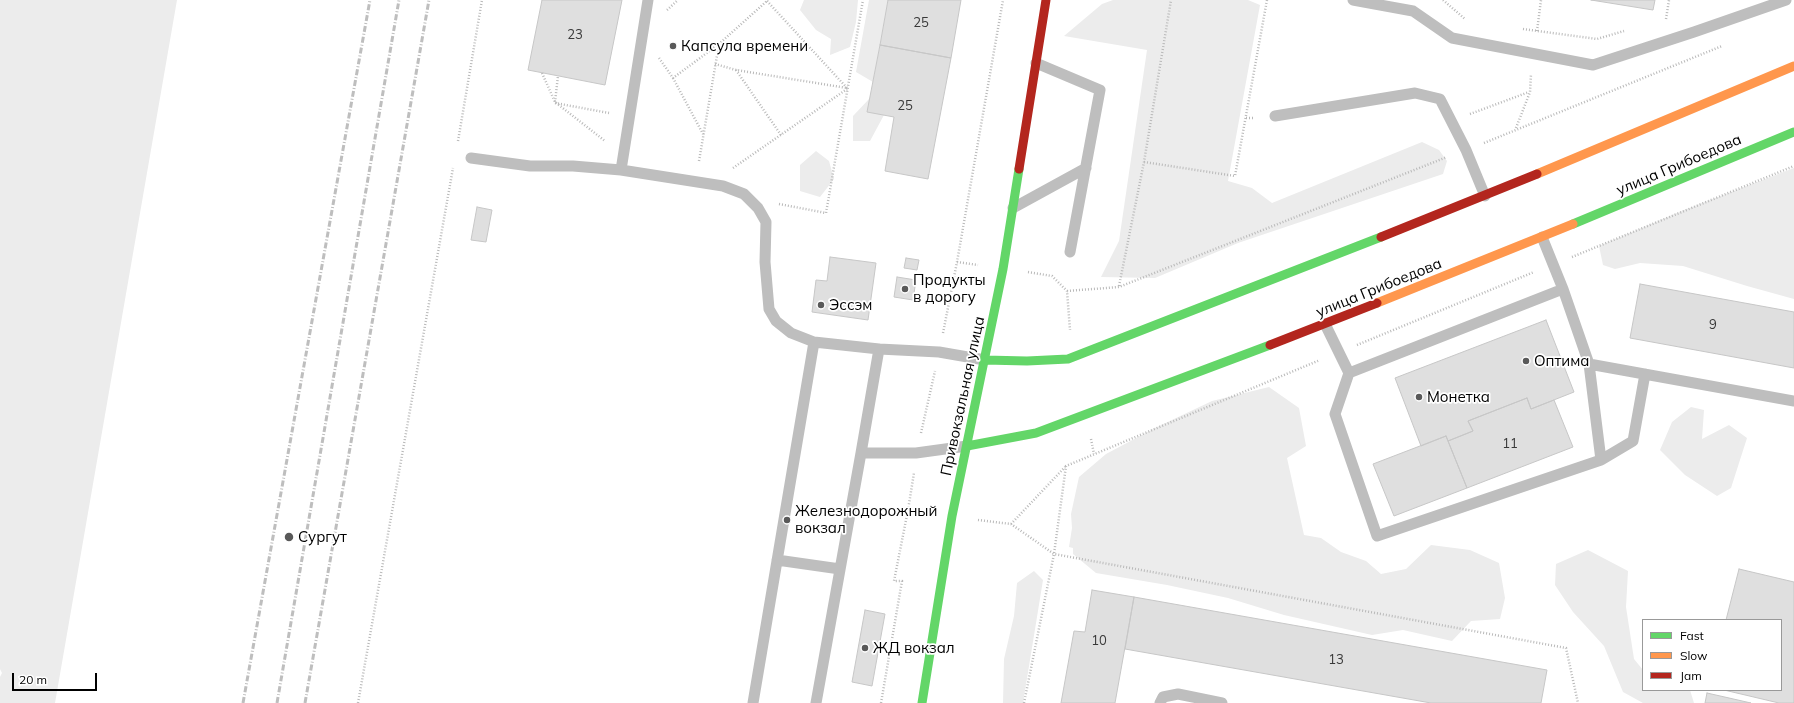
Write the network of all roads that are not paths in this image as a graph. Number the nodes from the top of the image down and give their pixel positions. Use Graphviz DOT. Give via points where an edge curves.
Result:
graph roads {
  1 [pos="648,0"];
  2 [pos="1046,0"];
  3 [pos="1353,0"];
  4 [pos="1786,0"];
  5 [pos="1036,63"];
  6 [pos="1794,66"];
  7 [pos="1275,116"];
  8 [pos="1794,132"];
  9 [pos="470,158"];
  10 [pos="1086,168"];
  11 [pos="621,170"];
  12 [pos="1485,196"];
  13 [pos="1013,208"];
  14 [pos="1542,237"];
  15 [pos="1070,252"];
  16 [pos="1562,289"];
  17 [pos="1325,324"];
  18 [pos="814,342"];
  19 [pos="878,349"];
  20 [pos="985,360"];
  21 [pos="1589,364"];
  22 [pos="1350,373"];
  23 [pos="1645,374"];
  24 [pos="1794,401"];
  25 [pos="966,446"];
  26 [pos="861,453"];
  27 [pos="1601,460"];
  28 [pos="777,560"];
  29 [pos="840,569"];
  30 [pos="754,703"];
  31 [pos="816,703"];
  32 [pos="922,703"];
  33 [pos="1160,703"];
  34 [pos="1222,703"];
  1 -- 11 [label="lane"];
  2 -- 5 [label="main road, Привокзальная улица"];
  3 -- 4 [label="lane" via="1413,11 1452,38 1593,65"];
  5 -- 10 [label="lane" via="1100,90"];
  5 -- 13 [label="main road, Привокзальная улица"];
  6 -- 12 [label="main road"];
  7 -- 12 [label="lane" via="1415,93 1440,99 1466,150"];
  8 -- 14 [label="main road, улица Грибоедова"];
  9 -- 11 [label="lane" via="530,166"];
  10 -- 13 [label="lane"];
  10 -- 15 [label="lane"];
  11 -- 18 [label="lane" via="723,186 744,194 758,208 766,222 765,262 769,310 776,321 791,333"];
  12 -- 20 [label="main road" via="1068,359"];
  13 -- 20 [label="main road, Привокзальная улица"];
  14 -- 16 [label="lane"];
  14 -- 17 [label="main road, улица Грибоедова"];
  16 -- 21 [label="lane"];
  16 -- 22 [label="lane"];
  17 -- 22 [label="lane"];
  17 -- 25 [label="main road, улица Грибоедова" via="1036,432"];
  18 -- 19 [label="lane"];
  18 -- 28 [label="lane"];
  19 -- 20 [label="lane" via="939,352"];
  19 -- 26 [label="lane"];
  20 -- 25 [label="main road, Привокзальная улица"];
  21 -- 23 [label="lane"];
  21 -- 27 [label="lane"];
  22 -- 27 [label="lane" via="1335,414 1377,536"];
  23 -- 24 [label="lane"];
  23 -- 27 [label="lane" via="1632,441"];
  25 -- 26 [label="lane" via="916,453"];
  25 -- 32 [label="main road, Привокзальная улица"];
  26 -- 29 [label="lane"];
  28 -- 29 [label="lane"];
  28 -- 30 [label="lane"];
  29 -- 31 [label="lane"];
  33 -- 34 [label="lane" via="1162,697 1178,694"];
}
